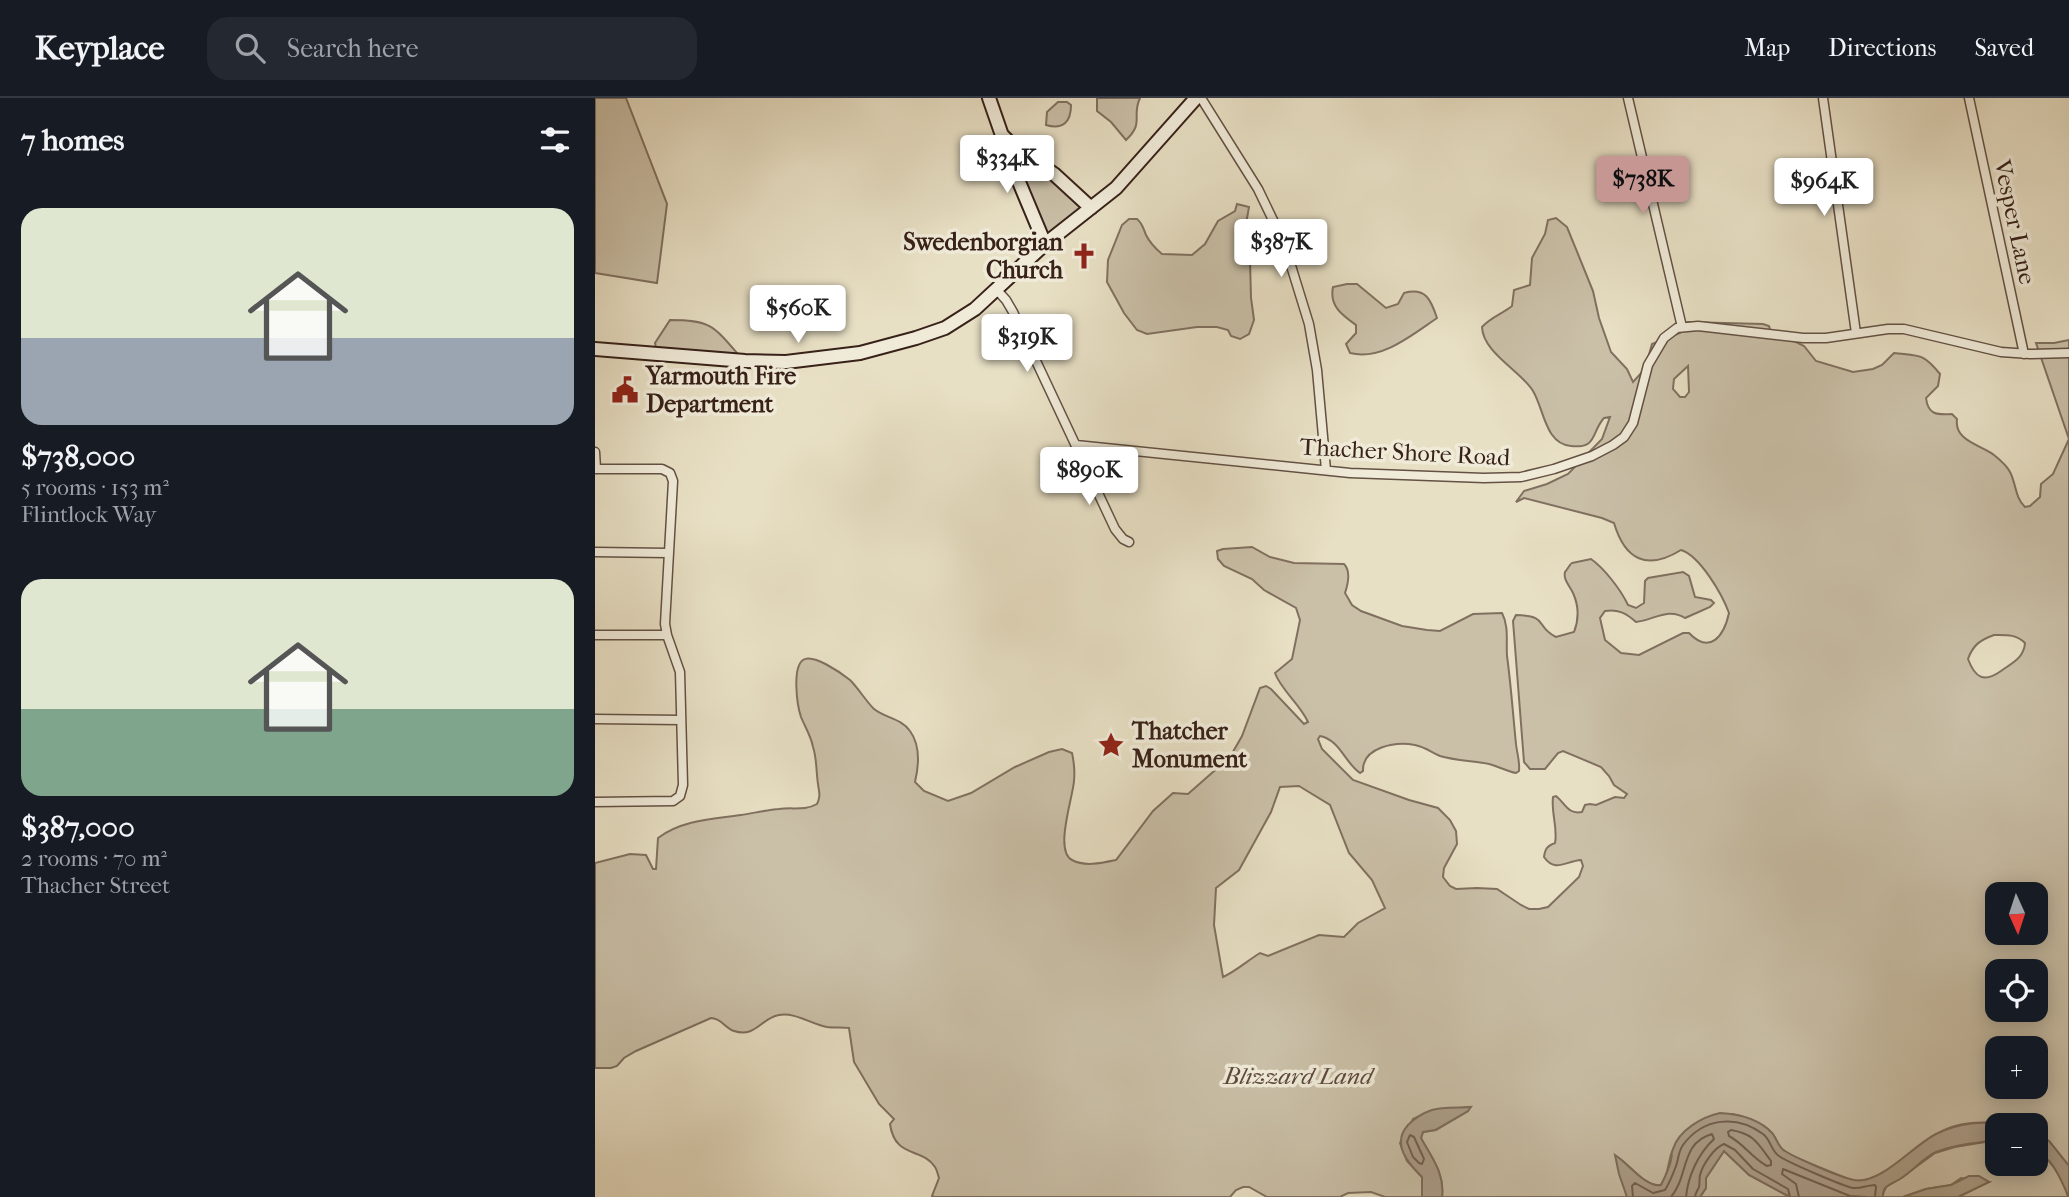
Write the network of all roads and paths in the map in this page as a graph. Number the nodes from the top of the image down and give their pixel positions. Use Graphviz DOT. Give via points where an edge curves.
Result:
graph roads {
  1 [pos="989,98"];
  2 [pos="1199,98"];
  3 [pos="1628,98"];
  4 [pos="1822,98"];
  5 [pos="1969,98"];
  6 [pos="1001,133"];
  7 [pos="1033,160"];
  8 [pos="1014,170"];
  9 [pos="1091,208"];
  10 [pos="1045,244"];
  11 [pos="996,289"];
  12 [pos="1682,327"];
  13 [pos="1856,333"];
  14 [pos="595,349"];
  15 [pos="2069,352"];
  16 [pos="2024,354"];
  17 [pos="1076,445"];
  18 [pos="595,452"];
  19 [pos="595,469"];
  20 [pos="1326,470"];
  21 [pos="1129,542"];
  22 [pos="595,552"];
  23 [pos="669,553"];
  24 [pos="595,635"];
  25 [pos="667,635"];
  26 [pos="595,719"];
  27 [pos="681,720"];
  28 [pos="595,802"];
  1 -- 6 [label="main road"];
  2 -- 9 [label="main road" via="1131,173"];
  2 -- 20 [label="street" via="1258,189 1284,243 1309,324"];
  3 -- 12 [label="street"];
  4 -- 13 [label="street"];
  5 -- 16 [label="street, Vesper Lane"];
  6 -- 7 [label="main road"];
  6 -- 8 [label="main road"];
  7 -- 8 [label="street"];
  7 -- 9 [label="main road"];
  8 -- 10 [label="main road"];
  9 -- 10 [label="main road"];
  10 -- 11 [label="main road"];
  11 -- 14 [label="main road" via="945,328 838,357 773,362"];
  11 -- 17 [label="street" via="1013,312"];
  12 -- 13 [label="street" via="1793,338"];
  12 -- 20 [label="street, Thacher Shore Road" via="1664,338 1648,365 1628,432 1592,456 1515,477"];
  13 -- 16 [label="street" via="1910,330"];
  15 -- 16 [label="street"];
  17 -- 20 [label="street, Thacher Shore Road"];
  17 -- 21 [label="street" via="1115,529"];
  18 -- 19 [label="street"];
  19 -- 23 [label="street" via="667,472 673,481"];
  22 -- 23 [label="street"];
  23 -- 25 [label="street"];
  24 -- 25 [label="street"];
  25 -- 27 [label="street" via="680,672"];
  26 -- 27 [label="street"];
  27 -- 28 [label="street" via="683,785 678,798 668,802"];
}
